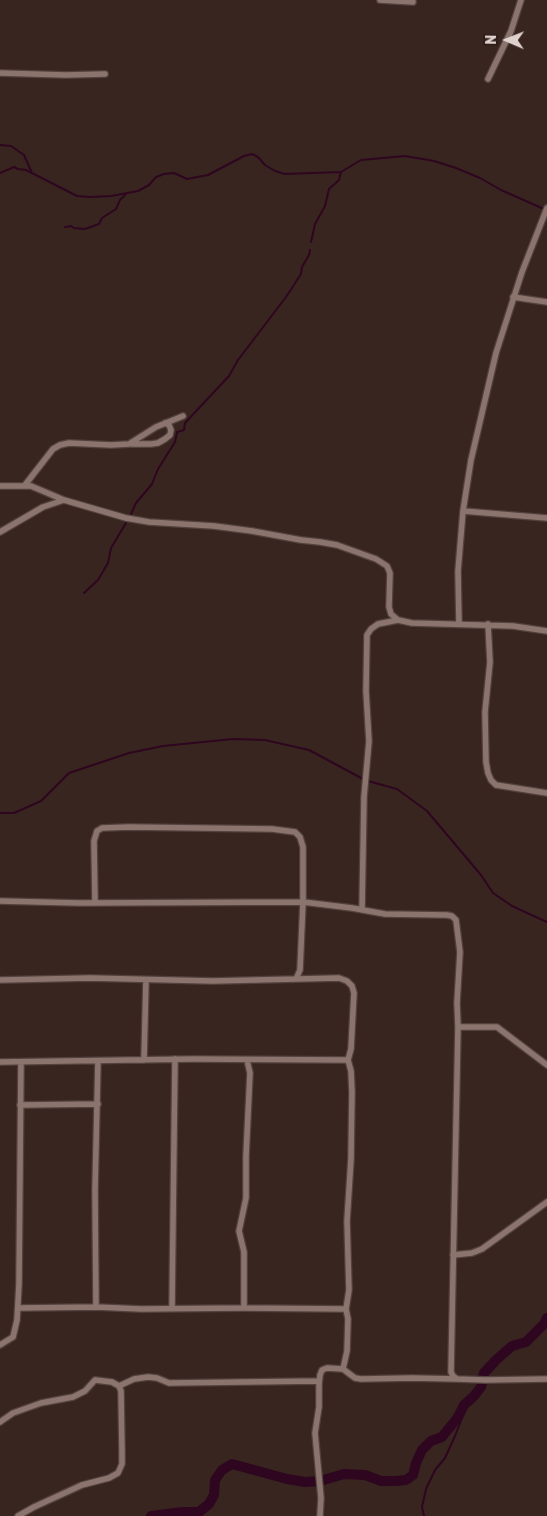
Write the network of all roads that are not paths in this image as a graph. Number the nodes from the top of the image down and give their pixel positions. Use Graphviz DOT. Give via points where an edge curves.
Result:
graph roads {
  1 [pos="380,0"];
  2 [pos="521,0"];
  3 [pos="413,2"];
  4 [pos="0,73"];
  5 [pos="106,74"];
  6 [pos="488,79"];
  7 [pos="547,208"];
  8 [pos="513,297"];
  9 [pos="547,302"];
  10 [pos="183,416"];
  11 [pos="165,423"];
  12 [pos="129,444"];
  13 [pos="25,485"];
  14 [pos="0,486"];
  15 [pos="64,500"];
  16 [pos="463,511"];
  17 [pos="547,518"];
  18 [pos="0,532"];
  19 [pos="398,620"];
  20 [pos="459,624"];
  21 [pos="488,624"];
  22 [pos="547,631"];
  23 [pos="547,793"];
  24 [pos="0,901"];
  25 [pos="95,902"];
  26 [pos="303,902"];
  27 [pos="362,910"];
  28 [pos="296,979"];
  29 [pos="0,980"];
  30 [pos="146,980"];
  31 [pos="458,1027"];
  32 [pos="175,1059"];
  33 [pos="144,1060"];
  34 [pos="247,1060"];
  35 [pos="348,1060"];
  36 [pos="98,1061"];
  37 [pos="0,1062"];
  38 [pos="21,1062"];
  39 [pos="547,1065"];
  40 [pos="98,1104"];
  41 [pos="20,1105"];
  42 [pos="547,1202"];
  43 [pos="453,1255"];
  44 [pos="96,1307"];
  45 [pos="18,1308"];
  46 [pos="172,1308"];
  47 [pos="244,1308"];
  48 [pos="346,1309"];
  49 [pos="0,1345"];
  50 [pos="343,1369"];
  51 [pos="547,1378"];
  52 [pos="457,1379"];
  53 [pos="319,1381"];
  54 [pos="119,1386"];
  55 [pos="0,1422"];
  56 [pos="18,1516"];
  57 [pos="320,1516"];
  1 -- 3 [label="street"];
  2 -- 6 [label="street" via="512,31"];
  4 -- 5 [label="street"];
  7 -- 8 [label="street"];
  8 -- 9 [label="street"];
  8 -- 16 [label="street" via="489,377"];
  10 -- 11 [label="street"];
  11 -- 12 [label="street"];
  11 -- 12 [label="street" via="171,430 166,439 151,444"];
  12 -- 13 [label="street" via="60,445 53,449"];
  13 -- 14 [label="street"];
  13 -- 15 [label="street"];
  15 -- 18 [label="street" via="43,507"];
  15 -- 19 [label="street" via="149,522 252,530 337,545 376,559 390,572 391,614"];
  16 -- 17 [label="street"];
  16 -- 20 [label="street" via="458,571"];
  19 -- 20 [label="street"];
  19 -- 27 [label="street" via="378,624 367,635 368,757"];
  20 -- 21 [label="street"];
  21 -- 22 [label="street"];
  21 -- 23 [label="street" via="490,662 485,712 488,774 496,785"];
  24 -- 25 [label="street"];
  25 -- 26 [label="street"];
  25 -- 26 [label="street" via="97,830 129,826 295,832 302,847"];
  26 -- 27 [label="street"];
  26 -- 28 [label="street" via="300,970"];
  27 -- 31 [label="street" via="385,914 446,915 456,920 460,952"];
  28 -- 30 [label="street"];
  28 -- 35 [label="street" via="340,978 352,986 352,1049"];
  29 -- 30 [label="street"];
  30 -- 33 [label="street"];
  31 -- 39 [label="street" via="497,1027"];
  31 -- 43 [label="street"];
  32 -- 33 [label="street"];
  32 -- 34 [label="street"];
  32 -- 46 [label="street"];
  33 -- 36 [label="street"];
  34 -- 35 [label="street"];
  34 -- 47 [label="street" via="250,1073 246,1198 239,1231 244,1252"];
  35 -- 48 [label="street" via="352,1092"];
  36 -- 38 [label="street"];
  36 -- 40 [label="street"];
  37 -- 38 [label="street"];
  38 -- 41 [label="street"];
  40 -- 41 [label="street"];
  40 -- 44 [label="street"];
  41 -- 45 [label="street"];
  42 -- 43 [label="street" via="482,1249"];
  43 -- 52 [label="street" via="451,1372"];
  44 -- 45 [label="street"];
  44 -- 46 [label="street"];
  45 -- 49 [label="street" via="13,1337"];
  46 -- 47 [label="street"];
  47 -- 48 [label="street"];
  48 -- 50 [label="street" via="347,1351"];
  50 -- 52 [label="street" via="361,1379"];
  50 -- 53 [label="street" via="322,1370"];
  51 -- 52 [label="street"];
  53 -- 54 [label="street" via="169,1383 148,1377"];
  53 -- 57 [label="street" via="320,1407 315,1433"];
  54 -- 55 [label="street" via="95,1380 74,1397 41,1403 13,1413"];
  54 -- 56 [label="street" via="122,1464 118,1473 82,1485"];
}
